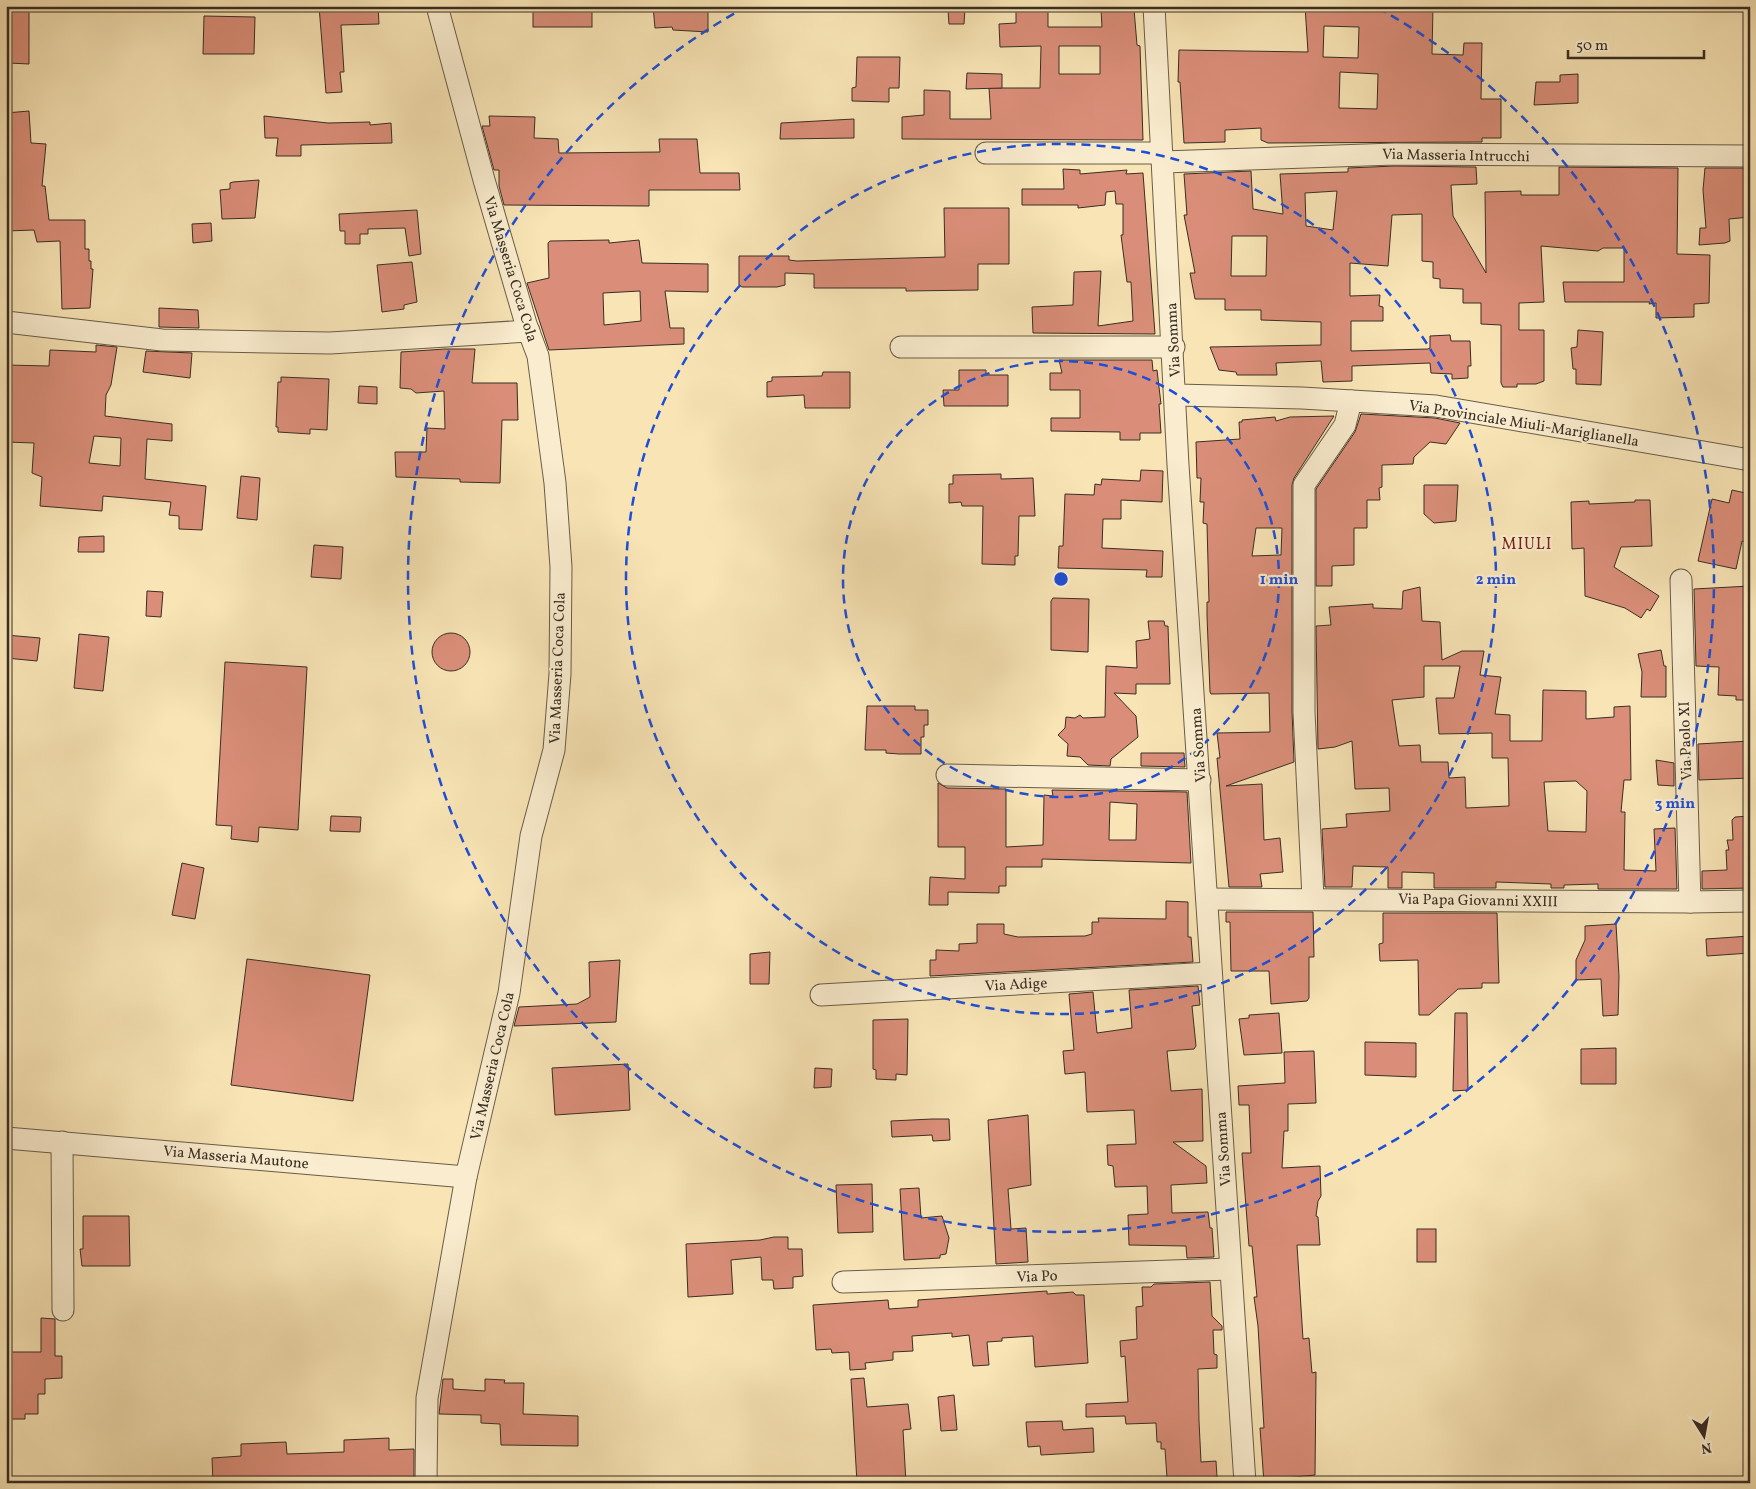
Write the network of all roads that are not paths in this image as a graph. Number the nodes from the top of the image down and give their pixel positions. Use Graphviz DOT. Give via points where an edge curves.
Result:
graph roads {
  1 [pos="437,6"];
  2 [pos="1154,6"];
  3 [pos="986,153"];
  4 [pos="1750,156"];
  5 [pos="1162,157"];
  6 [pos="6,322"];
  7 [pos="529,331"];
  8 [pos="901,347"];
  9 [pos="1174,347"];
  10 [pos="1176,395"];
  11 [pos="1351,401"];
  12 [pos="1750,460"];
  13 [pos="1681,580"];
  14 [pos="947,775"];
  15 [pos="1200,780"];
  16 [pos="1313,898"];
  17 [pos="1207,899"];
  18 [pos="1750,901"];
  19 [pos="1690,902"];
  20 [pos="1212,973"];
  21 [pos="821,994"];
  22 [pos="6,1138"];
  23 [pos="62,1142"];
  24 [pos="466,1177"];
  25 [pos="1230,1269"];
  26 [pos="843,1282"];
  27 [pos="63,1310"];
  28 [pos="426,1483"];
  29 [pos="1245,1483"];
  1 -- 7 [label="street, Via Masseria Coca Cola"];
  2 -- 5 [label="street, Via Somma"];
  3 -- 5 [label="street, Via Masseria Intrucchi"];
  4 -- 5 [label="street, Via Masseria Intrucchi" via="1395,154"];
  5 -- 9 [label="street, Via Somma"];
  6 -- 7 [label="street" via="162,340 271,342 330,343"];
  7 -- 24 [label="street, Via Masseria Coca Cola" via="538,356 555,483 561,567 556,731 531,836 509,993"];
  8 -- 9 [label="street"];
  9 -- 10 [label="street, Via Somma"];
  10 -- 11 [label="street, Via Provinciale Miuli-Mariglianella"];
  10 -- 15 [label="street, Via Somma"];
  11 -- 12 [label="street, Via Provinciale Miuli-Mariglianella" via="1436,406"];
  11 -- 16 [label="street" via="1345,425 1304,485 1304,712"];
  13 -- 19 [label="street, Via Paolo XI"];
  14 -- 15 [label="street"];
  15 -- 17 [label="street, Via Somma"];
  16 -- 17 [label="street, Via Papa Giovanni XXIII"];
  16 -- 19 [label="street, Via Papa Giovanni XXIII"];
  17 -- 20 [label="street, Via Somma"];
  18 -- 19 [label="street, Via Papa Giovanni XXIII"];
  20 -- 21 [label="street, Via Adige"];
  20 -- 25 [label="street, Via Somma"];
  22 -- 23 [label="street, Via Masseria Mautone"];
  23 -- 24 [label="street, Via Masseria Mautone"];
  23 -- 27 [label="street"];
  24 -- 28 [label="street, Via Masseria Coca Cola" via="427,1398"];
  25 -- 26 [label="street, Via Po"];
  25 -- 29 [label="street, Via Somma"];
}
